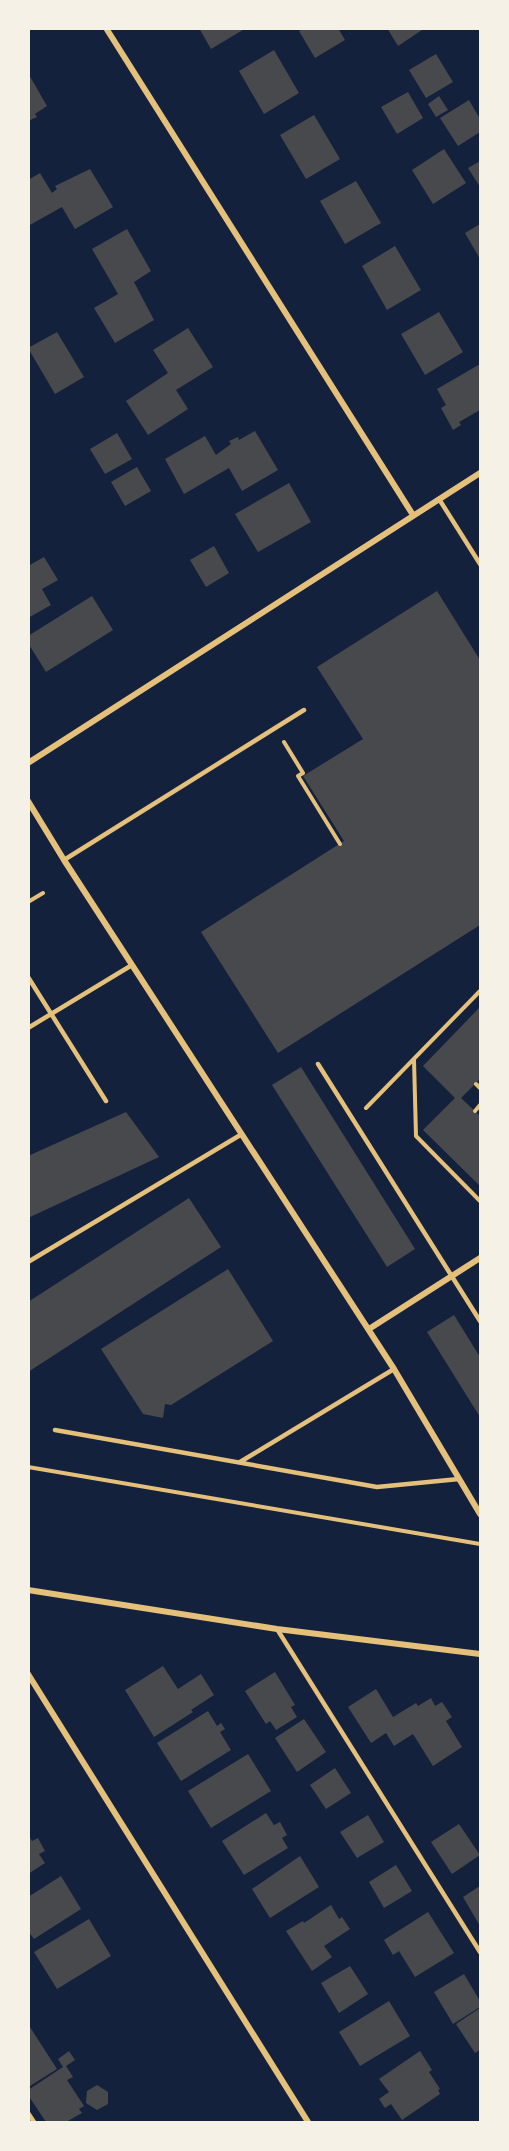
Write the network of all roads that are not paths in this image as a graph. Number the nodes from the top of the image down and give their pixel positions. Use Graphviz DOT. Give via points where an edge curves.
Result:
graph roads {
  1 [pos="106,28"];
  2 [pos="480,473"];
  3 [pos="439,499"];
  4 [pos="413,515"];
  5 [pos="480,564"];
  6 [pos="304,710"];
  7 [pos="28,763"];
  8 [pos="28,801"];
  9 [pos="64,860"];
  10 [pos="132,965"];
  11 [pos="28,977"];
  12 [pos="52,1014"];
  13 [pos="28,1028"];
  14 [pos="318,1064"];
  15 [pos="106,1101"];
  16 [pos="242,1134"];
  17 [pos="480,1258"];
  18 [pos="28,1262"];
  19 [pos="451,1276"];
  20 [pos="480,1321"];
  21 [pos="369,1329"];
  22 [pos="394,1369"];
  23 [pos="55,1430"];
  24 [pos="238,1463"];
  25 [pos="459,1479"];
  26 [pos="480,1514"];
  27 [pos="28,1590"];
  28 [pos="278,1629"];
  29 [pos="480,1654"];
  30 [pos="28,1674"];
  31 [pos="480,1952"];
  32 [pos="28,2113"];
  33 [pos="34,2122"];
  34 [pos="308,2122"];
  1 -- 4 [label="street"];
  2 -- 3 [label="street"];
  3 -- 4 [label="street"];
  3 -- 5 [label="lane"];
  4 -- 7 [label="street"];
  6 -- 9 [label="lane"];
  8 -- 9 [label="street"];
  9 -- 10 [label="street"];
  10 -- 12 [label="lane"];
  10 -- 16 [label="street"];
  11 -- 12 [label="lane"];
  12 -- 13 [label="lane"];
  12 -- 15 [label="lane"];
  14 -- 19 [label="lane"];
  16 -- 18 [label="lane"];
  16 -- 21 [label="street"];
  17 -- 19 [label="street"];
  19 -- 20 [label="lane"];
  19 -- 21 [label="street"];
  21 -- 22 [label="street"];
  22 -- 24 [label="lane"];
  22 -- 25 [label="street"];
  23 -- 24 [label="lane"];
  24 -- 25 [label="lane" via="377,1487"];
  25 -- 26 [label="street"];
  27 -- 28 [label="street"];
  28 -- 29 [label="street"];
  28 -- 31 [label="lane"];
  30 -- 34 [label="street"];
  32 -- 33 [label="lane"];
}
